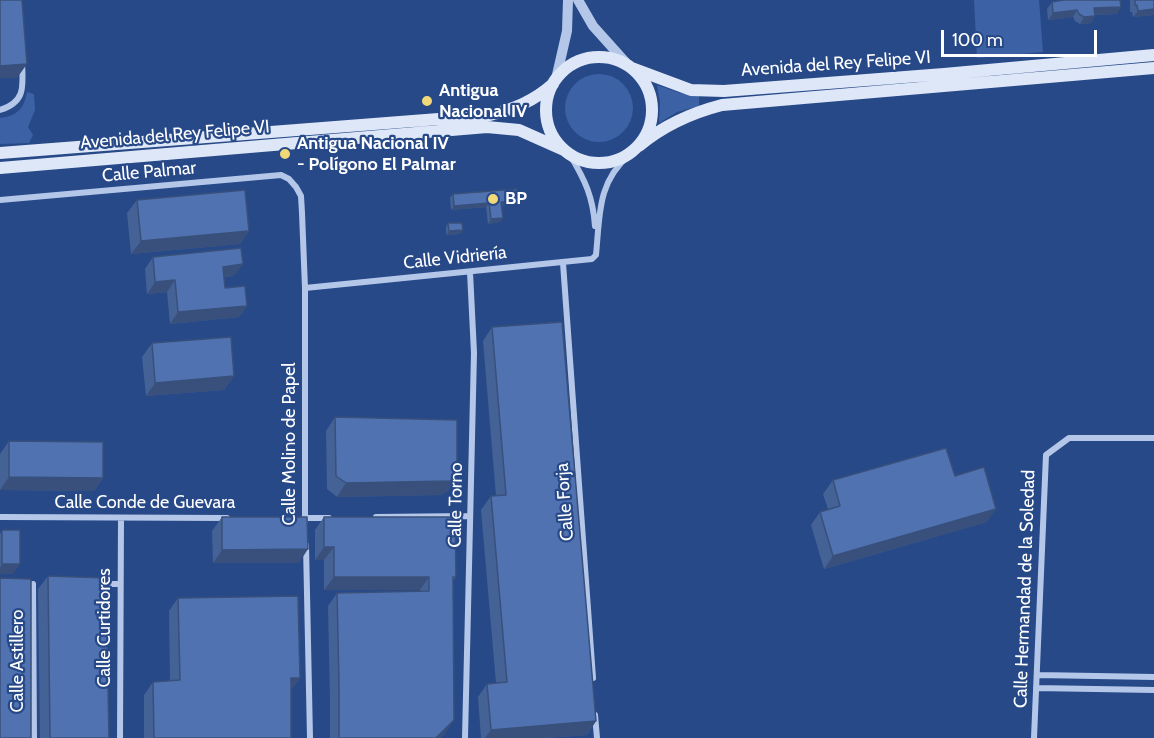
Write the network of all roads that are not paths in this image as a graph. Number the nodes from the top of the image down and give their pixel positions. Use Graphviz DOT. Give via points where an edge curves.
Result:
graph roads {
  1 [pos="568,0"];
  2 [pos="578,0"];
  3 [pos="21,53"];
  4 [pos="1154,55"];
  5 [pos="630,67"];
  6 [pos="1154,68"];
  7 [pos="554,81"];
  8 [pos="0,110"];
  9 [pos="634,151"];
  10 [pos="567,152"];
  11 [pos="0,153"];
  12 [pos="0,168"];
  13 [pos="296,187"];
  14 [pos="0,200"];
  15 [pos="597,244"];
  16 [pos="564,263"];
  17 [pos="470,272"];
  18 [pos="305,288"];
  19 [pos="1154,438"];
  20 [pos="470,516"];
  21 [pos="0,517"];
  22 [pos="121,518"];
  23 [pos="236,518"];
  24 [pos="294,518"];
  25 [pos="341,518"];
  26 [pos="364,518"];
  27 [pos="305,519"];
  28 [pos="306,530"];
  29 [pos="306,542"];
  30 [pos="22,584"];
  31 [pos="33,584"];
  32 [pos="44,584"];
  33 [pos="87,584"];
  34 [pos="120,584"];
  35 [pos="1037,675"];
  36 [pos="1154,676"];
  37 [pos="593,681"];
  38 [pos="1036,688"];
  39 [pos="1154,690"];
  40 [pos="594,704"];
  41 [pos="34,738"];
  42 [pos="120,738"];
  43 [pos="310,738"];
  44 [pos="465,738"];
  45 [pos="597,738"];
  46 [pos="1034,738"];
  1 -- 7 [label="street" via="567,31"];
  2 -- 5 [label="street" via="594,26"];
  3 -- 8 [label="street" via="21,94 16,103"];
  4 -- 5 [label="main road, Avenida del Rey Felipe VI" via="724,91 691,90"];
  5 -- 7 [label="main road" via="597,57 567,68"];
  5 -- 9 [label="main road" via="644,81 653,114 648,132"];
  6 -- 9 [label="main road, Avenida del Rey Felipe VI" via="723,105 668,125"];
  7 -- 10 [label="main road" via="547,101 547,119 556,141"];
  7 -- 11 [label="main road, Avenida del Rey Felipe VI" via="542,94 514,109 490,115"];
  9 -- 10 [label="main road" via="606,164 593,164"];
  9 -- 15 [label="street" via="613,171 603,191"];
  10 -- 12 [label="main road, Avenida del Rey Felipe VI" via="519,130 487,127"];
  10 -- 15 [label="street" via="589,189"];
  13 -- 14 [label="street, Calle Palmar" via="281,175"];
  13 -- 18 [label="street, Calle Molino de Papel" via="301,196"];
  15 -- 16 [label="street, Calle Vidriería" via="592,259"];
  16 -- 17 [label="street, Calle Vidriería"];
  16 -- 37 [label="street, Calle Forja"];
  17 -- 18 [label="street, Calle Vidriería"];
  17 -- 20 [label="street, Calle Torno" via="474,353"];
  18 -- 27 [label="street, Calle Molino de Papel"];
  19 -- 35 [label="street, Calle Hermandad de la Soledad" via="1069,438 1046,455"];
  20 -- 26 [label="street"];
  20 -- 44 [label="street, Calle Torno"];
  21 -- 22 [label="street, Calle Conde de Guevara"];
  22 -- 23 [label="street, Calle Conde de Guevara"];
  22 -- 34 [label="street, Calle Curtidores"];
  24 -- 27 [label="street"];
  25 -- 27 [label="street"];
  27 -- 28 [label="street, Calle Molino de Papel"];
  29 -- 43 [label="street, Calle Molino de Papel"];
  30 -- 31 [label="street"];
  31 -- 32 [label="street"];
  31 -- 41 [label="street, Calle Astillero"];
  33 -- 34 [label="street"];
  34 -- 42 [label="street, Calle Curtidores"];
  35 -- 36 [label="street"];
  35 -- 38 [label="street, Calle Hermandad de la Soledad"];
  38 -- 39 [label="street"];
  38 -- 46 [label="street, Calle Hermandad de la Soledad"];
  40 -- 45 [label="street"];
}
